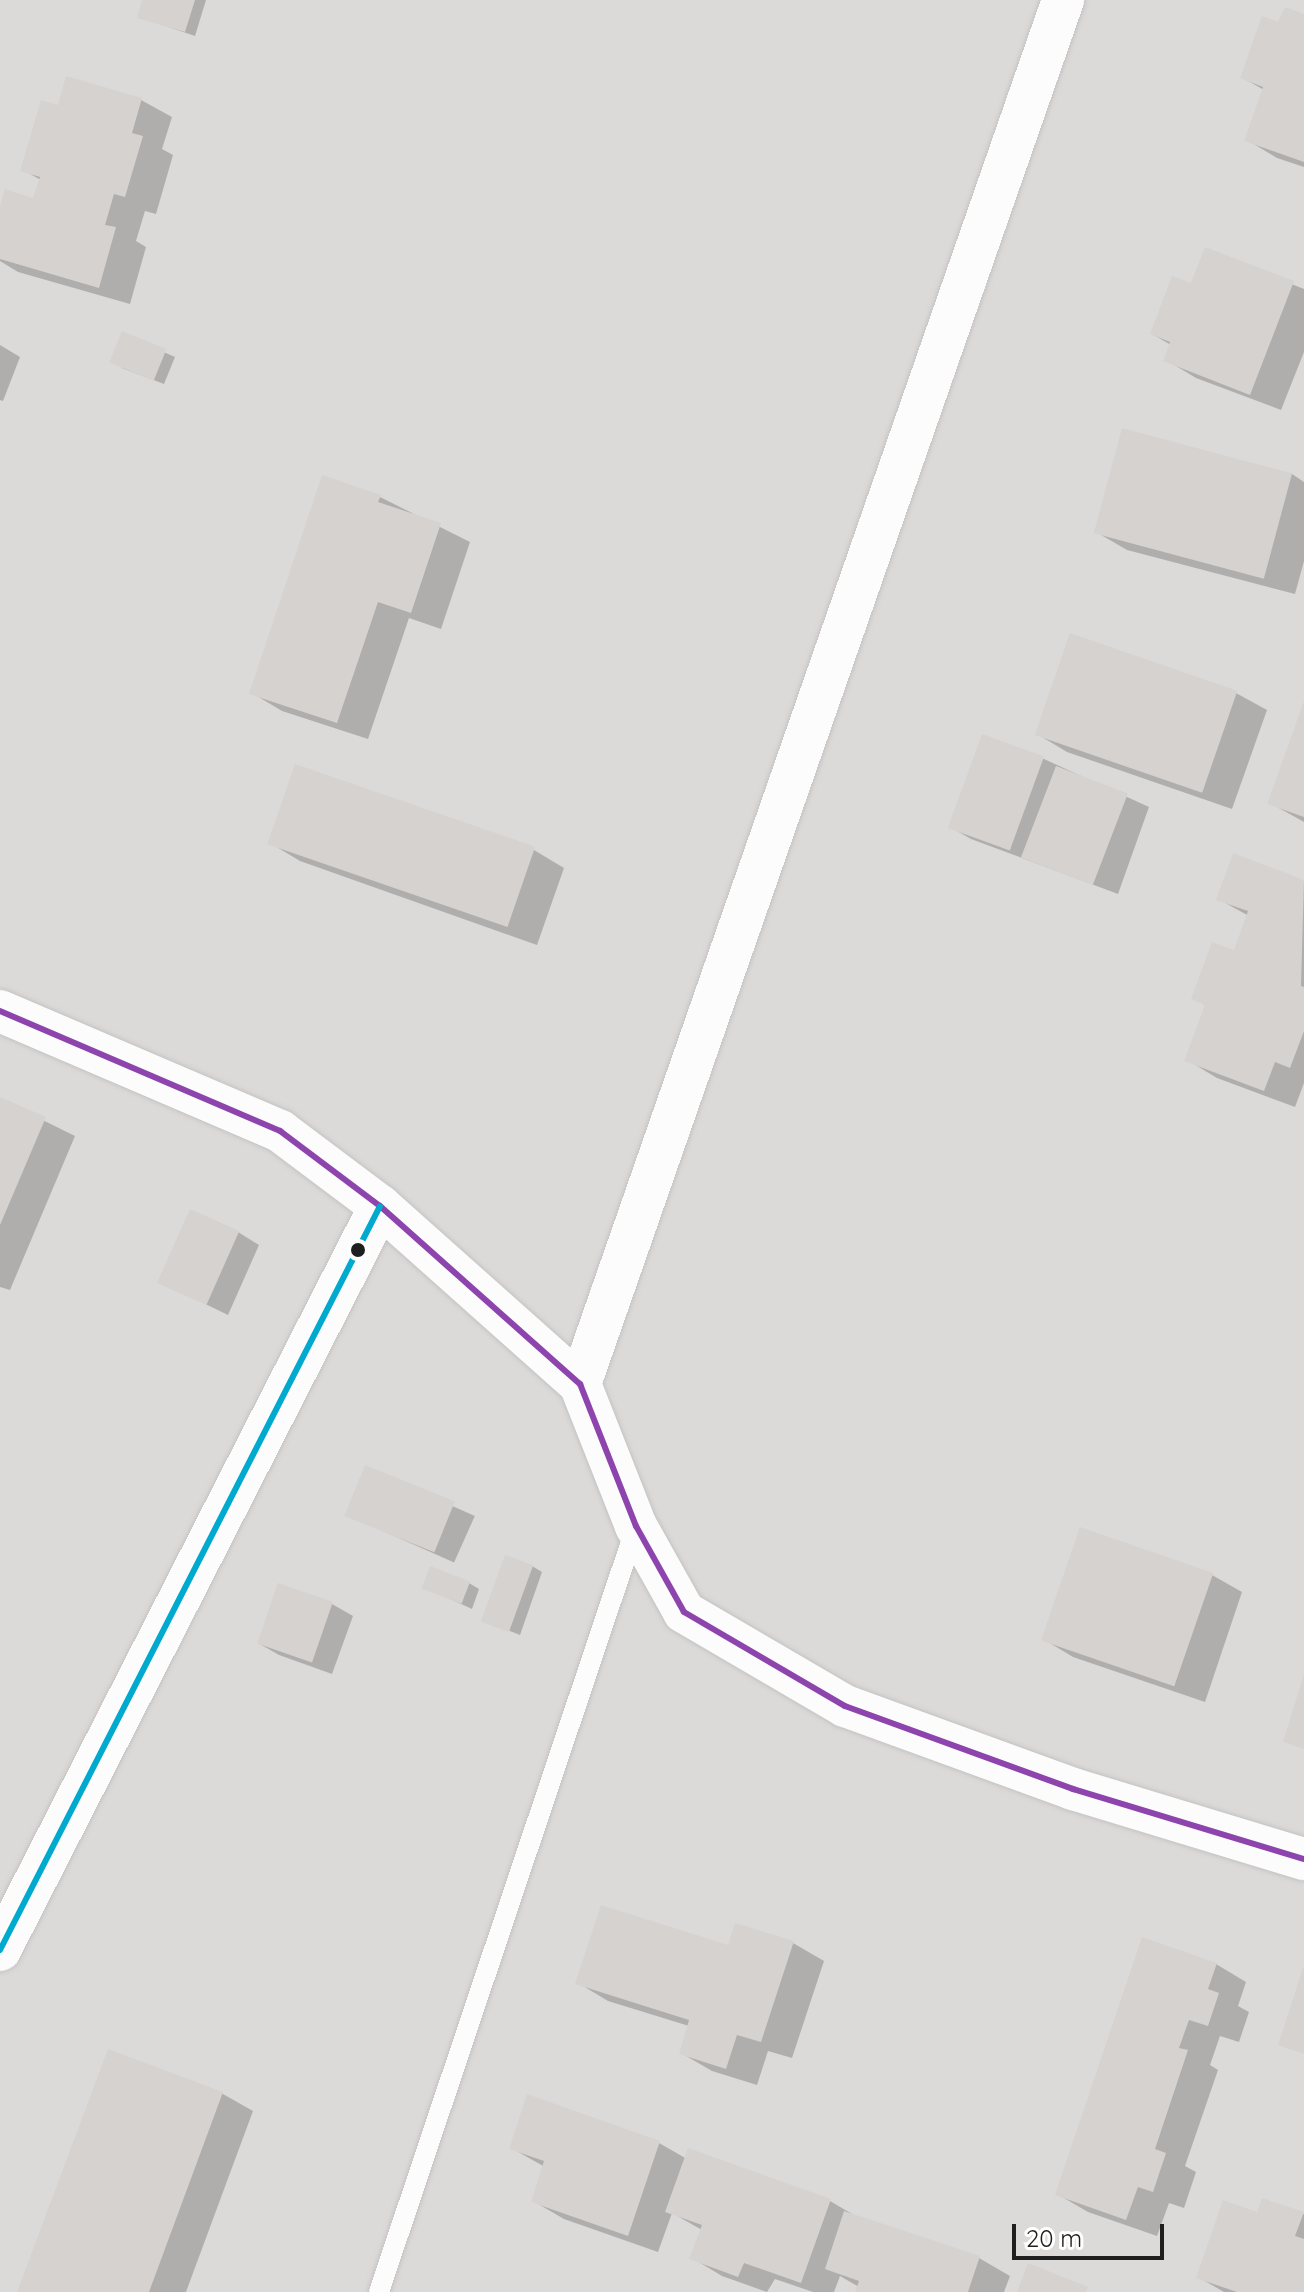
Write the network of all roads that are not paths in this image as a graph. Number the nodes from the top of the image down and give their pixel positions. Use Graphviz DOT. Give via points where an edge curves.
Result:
graph roads {
  1 [pos="1063,0"];
  2 [pos="0,1011"];
  3 [pos="380,1206"];
  4 [pos="580,1384"];
  5 [pos="636,1526"];
  6 [pos="1304,1859"];
  7 [pos="0,1950"];
  8 [pos="379,2292"];
  1 -- 4 [label="street"];
  2 -- 3 [label="street" via="280,1131"];
  3 -- 4 [label="street"];
  3 -- 7 [label="street"];
  4 -- 5 [label="street"];
  5 -- 6 [label="street" via="684,1612 845,1706 1073,1789"];
  5 -- 8 [label="lane"];
}
